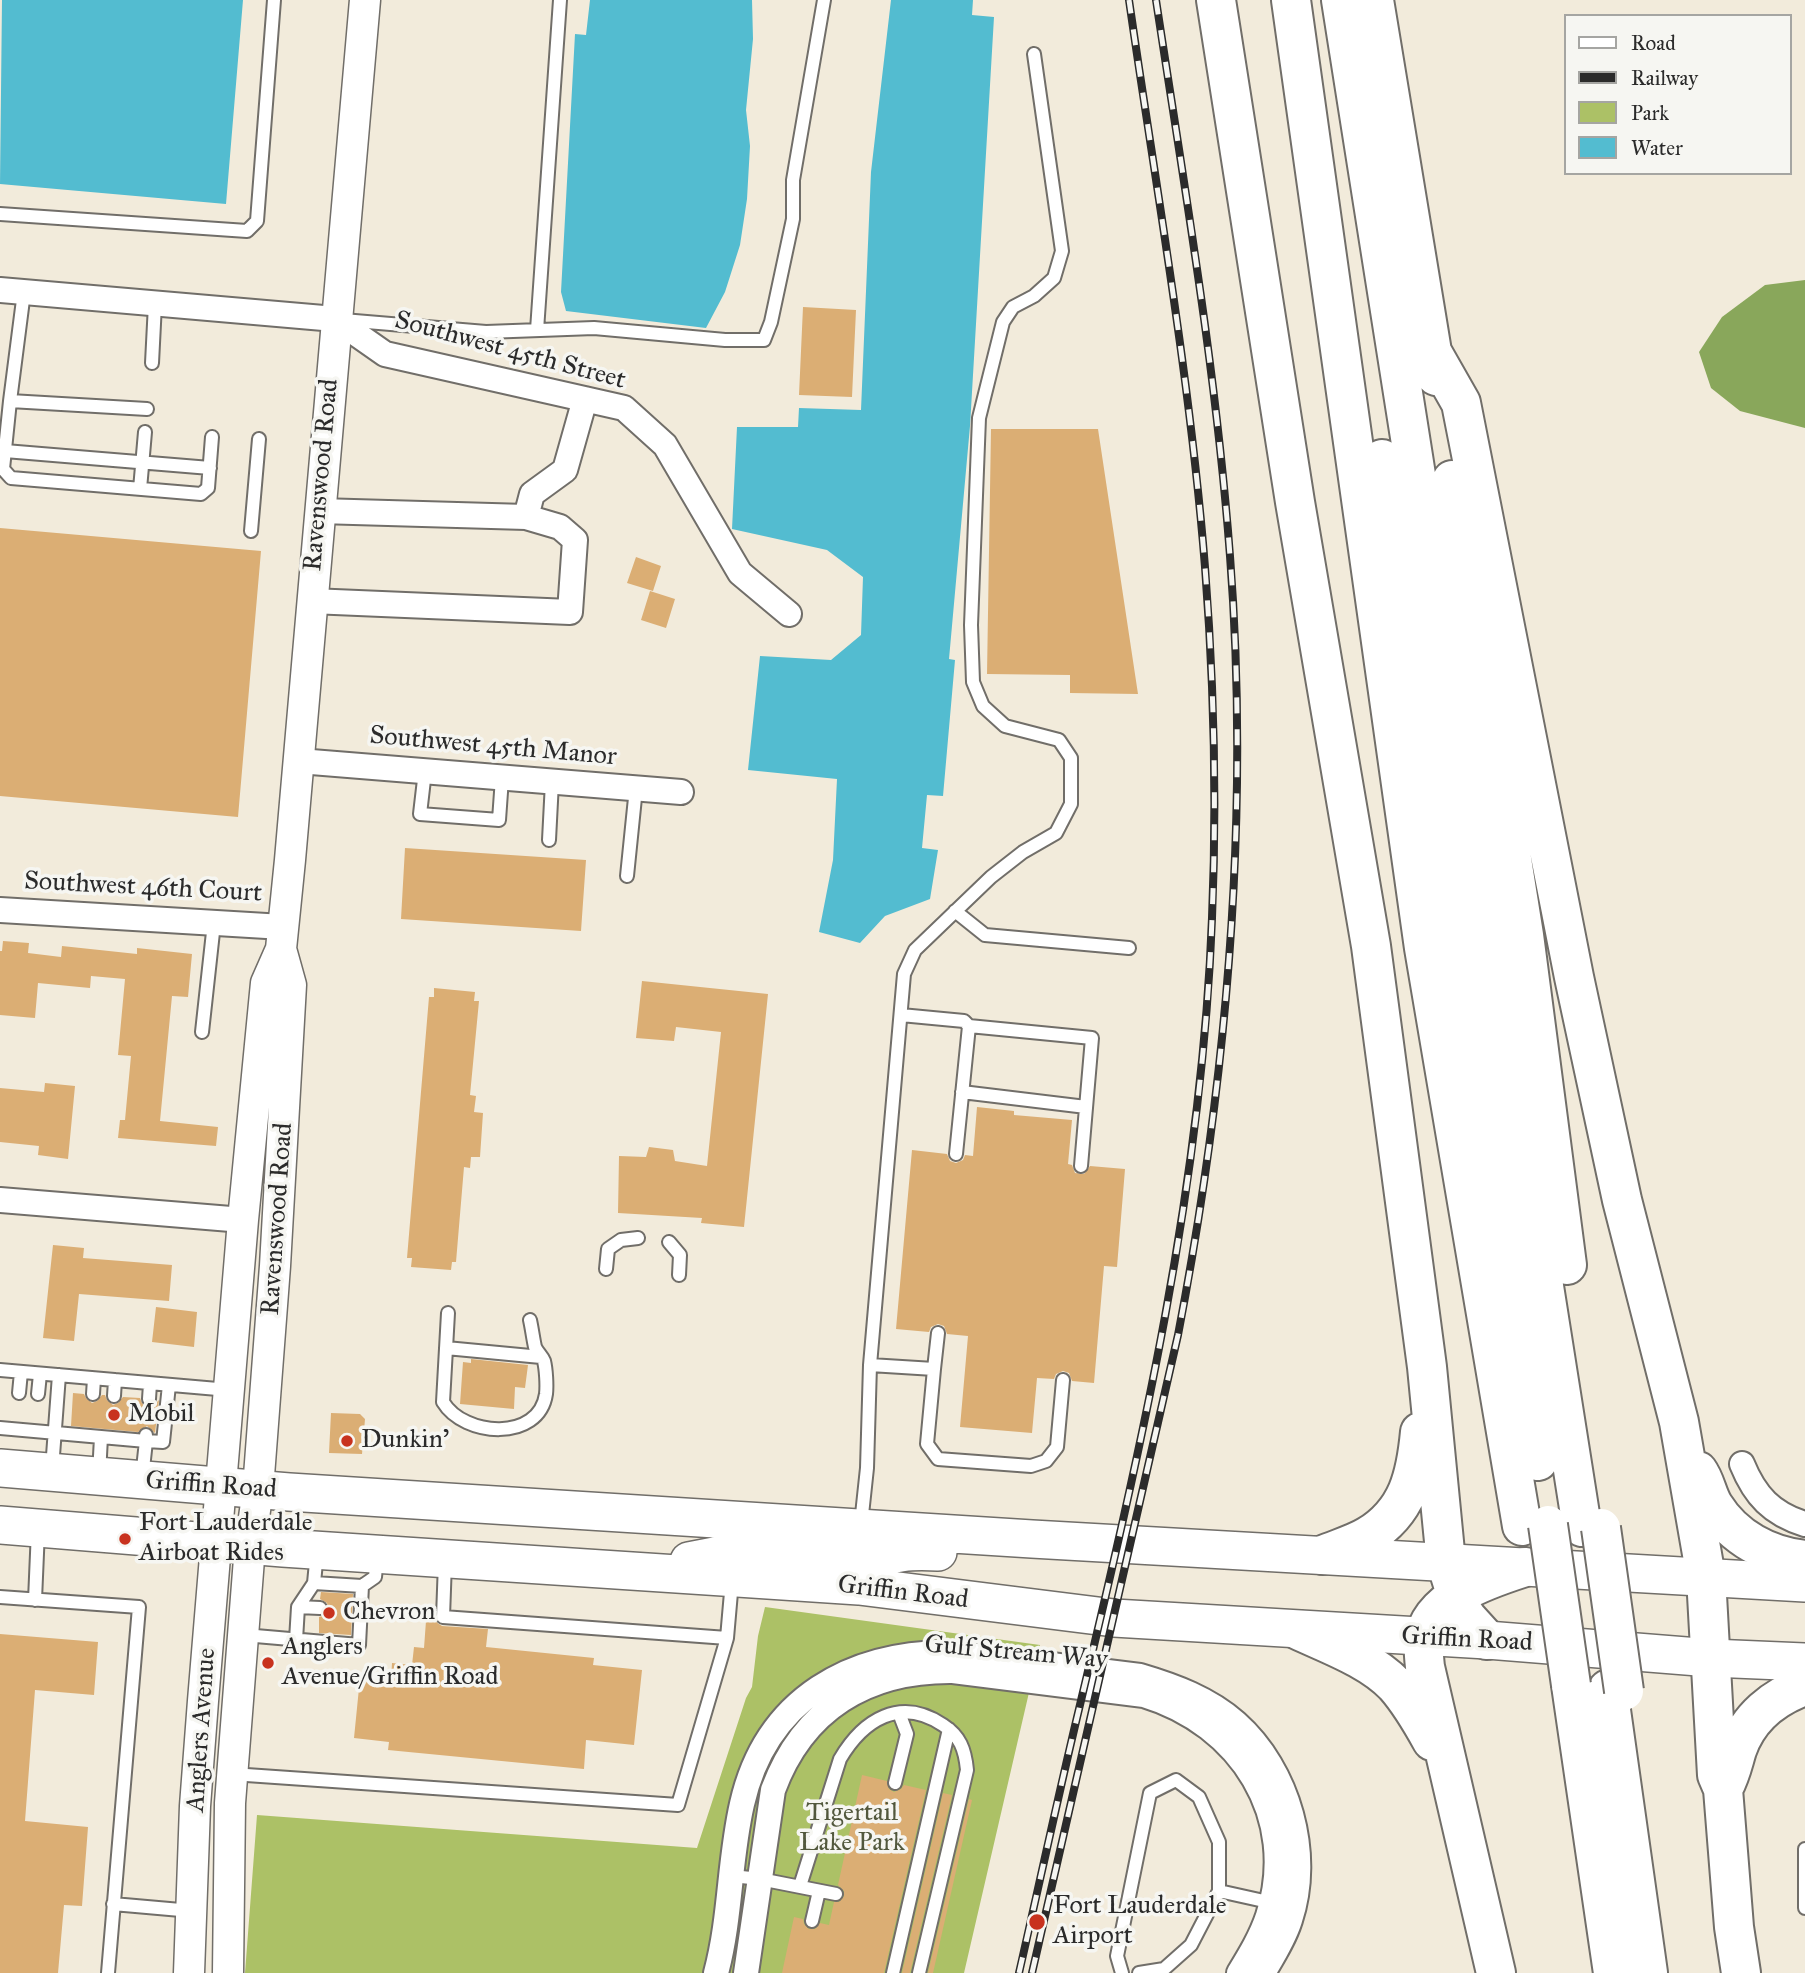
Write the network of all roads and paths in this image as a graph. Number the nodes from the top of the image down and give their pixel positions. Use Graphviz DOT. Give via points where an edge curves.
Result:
graph roads {
  1 [pos="274,0"];
  2 [pos="365,0"];
  3 [pos="560,0"];
  4 [pos="824,0"];
  5 [pos="1216,0"];
  6 [pos="1291,0"];
  7 [pos="1311,0"];
  8 [pos="1342,0"];
  9 [pos="1374,0"];
  10 [pos="1034,54"];
  11 [pos="0,214"];
  12 [pos="12,291"];
  13 [pos="155,304"];
  14 [pos="335,319"];
  15 [pos="537,330"];
  16 [pos="1432,352"];
  17 [pos="152,363"];
  18 [pos="585,399"];
  19 [pos="10,401"];
  20 [pos="147,409"];
  21 [pos="145,432"];
  22 [pos="212,437"];
  23 [pos="259,439"];
  24 [pos="5,451"];
  25 [pos="142,463"];
  26 [pos="210,468"];
  27 [pos="141,489"];
  28 [pos="319,511"];
  29 [pos="526,517"];
  30 [pos="251,531"];
  31 [pos="311,601"];
  32 [pos="789,614"];
  33 [pos="299,761"];
  34 [pos="425,771"];
  35 [pos="502,778"];
  36 [pos="552,782"];
  37 [pos="636,788"];
  38 [pos="681,792"];
  39 [pos="549,840"];
  40 [pos="627,876"];
  41 [pos="0,910"];
  42 [pos="955,911"];
  43 [pos="214,923"];
  44 [pos="282,938"];
  45 [pos="1129,948"];
  46 [pos="901,1015"];
  47 [pos="969,1026"];
  48 [pos="202,1032"];
  49 [pos="962,1092"];
  50 [pos="1086,1107"];
  51 [pos="956,1154"];
  52 [pos="1081,1166"];
  53 [pos="0,1200"];
  54 [pos="243,1220"];
  55 [pos="638,1238"];
  56 [pos="669,1242"];
  57 [pos="606,1269"];
  58 [pos="679,1275"];
  59 [pos="448,1312"];
  60 [pos="530,1320"];
  61 [pos="938,1333"];
  62 [pos="446,1349"];
  63 [pos="541,1357"];
  64 [pos="870,1365"];
  65 [pos="1427,1367"];
  66 [pos="934,1369"];
  67 [pos="0,1370"];
  68 [pos="21,1372"];
  69 [pos="40,1374"];
  70 [pos="59,1376"];
  71 [pos="94,1378"];
  72 [pos="115,1380"];
  73 [pos="1063,1380"];
  74 [pos="150,1384"];
  75 [pos="169,1385"];
  76 [pos="229,1390"];
  77 [pos="19,1393"];
  78 [pos="38,1394"];
  79 [pos="93,1394"];
  80 [pos="114,1396"];
  81 [pos="149,1399"];
  82 [pos="0,1428"];
  83 [pos="55,1433"];
  84 [pos="101,1435"];
  85 [pos="146,1438"];
  86 [pos="1684,1452"];
  87 [pos="1742,1464"];
  88 [pos="0,1468"];
  89 [pos="52,1473"];
  90 [pos="99,1476"];
  91 [pos="142,1480"];
  92 [pos="221,1486"];
  93 [pos="258,1489"];
  94 [pos="1805,1524"];
  95 [pos="0,1525"];
  96 [pos="1563,1527"];
  97 [pos="861,1528"];
  98 [pos="38,1529"];
  99 [pos="1032,1539"];
  100 [pos="234,1545"];
  101 [pos="1323,1555"];
  102 [pos="445,1559"];
  103 [pos="1805,1560"];
  104 [pos="315,1567"];
  105 [pos="1525,1567"];
  106 [pos="370,1570"];
  107 [pos="637,1571"];
  108 [pos="733,1577"];
  109 [pos="1706,1577"];
  110 [pos="1451,1579"];
  111 [pos="1805,1583"];
  112 [pos="859,1586"];
  113 [pos="0,1597"];
  114 [pos="35,1600"];
  115 [pos="298,1606"];
  116 [pos="320,1608"];
  117 [pos="1298,1630"];
  118 [pos="243,1635"];
  119 [pos="727,1638"];
  120 [pos="1424,1638"];
  121 [pos="296,1640"];
  122 [pos="1487,1640"];
  123 [pos="1711,1658"];
  124 [pos="1805,1662"];
  125 [pos="1805,1686"];
  126 [pos="1587,1688"];
  127 [pos="899,1713"];
  128 [pos="949,1729"];
  129 [pos="1447,1767"];
  130 [pos="232,1774"];
  131 [pos="895,1783"];
  132 [pos="1723,1788"];
  133 [pos="1805,1849"];
  134 [pos="732,1876"];
  135 [pos="760,1879"];
  136 [pos="800,1886"];
  137 [pos="820,1891"];
  138 [pos="1219,1891"];
  139 [pos="836,1894"];
  140 [pos="1805,1901"];
  141 [pos="113,1904"];
  142 [pos="1283,1905"];
  143 [pos="1805,1908"];
  144 [pos="192,1911"];
  145 [pos="812,1922"];
  146 [pos="108,1973"];
  147 [pos="190,1973"];
  148 [pos="228,1973"];
  149 [pos="716,1973"];
  150 [pos="746,1973"];
  151 [pos="893,1973"];
  152 [pos="919,1973"];
  153 [pos="1122,1973"];
  154 [pos="1139,1973"];
  155 [pos="1238,1973"];
  156 [pos="1263,1973"];
  157 [pos="1496,1973"];
  158 [pos="1587,1973"];
  159 [pos="1613,1973"];
  160 [pos="1648,1973"];
  161 [pos="1671,1973"];
  162 [pos="1741,1973"];
  1 -- 11 [label="lane" via="257,220 247,231"];
  2 -- 14 [label="street, Ravenswood Road"];
  3 -- 15 [label="lane"];
  4 -- 15 [label="lane" via="793,180 793,219 764,340 594,328"];
  5 -- 65 [label="highway" via="1371,946"];
  6 -- 96 [label="highway" via="1424,948"];
  7 -- 96 [label="highway"];
  8 -- 96 [label="highway"];
  9 -- 16 [label="highway"];
  10 -- 42 [label="lane" via="1062,251 1054,278 1013,307 1003,322 979,418 973,682 983,706 1005,726 1059,740 1071,758 1071,804 1056,833 1023,852"];
  12 -- 13 [label="street, Southwest 45th Street"];
  12 -- 19 [label="lane"];
  13 -- 14 [label="street, Southwest 45th Street"];
  13 -- 17 [label="lane"];
  14 -- 15 [label="lane" via="486,332"];
  14 -- 18 [label="street, Southwest 45th Street" via="386,354"];
  14 -- 28 [label="street, Ravenswood Road"];
  16 -- 86 [label="highway" via="1461,403 1574,977 1622,1200"];
  16 -- 96 [label="highway" via="1524,935"];
  18 -- 29 [label="street" via="565,470 532,494"];
  18 -- 32 [label="street, Southwest 45th Street" via="624,408 665,446 740,573"];
  19 -- 20 [label="lane"];
  19 -- 24 [label="lane"];
  21 -- 25 [label="lane"];
  22 -- 26 [label="lane"];
  23 -- 30 [label="lane"];
  24 -- 25 [label="lane"];
  24 -- 27 [label="lane" via="3,469 11,478"];
  25 -- 26 [label="lane"];
  25 -- 27 [label="lane"];
  26 -- 27 [label="lane" via="208,488 201,494"];
  28 -- 29 [label="street"];
  28 -- 31 [label="street, Ravenswood Road"];
  29 -- 31 [label="street" via="560,527 575,540 570,612"];
  31 -- 33 [label="street, Ravenswood Road"];
  33 -- 34 [label="street, Southwest 45th Manor"];
  33 -- 44 [label="street, Ravenswood Road"];
  34 -- 35 [label="street, Southwest 45th Manor"];
  34 -- 35 [label="lane" via="421,814 499,820"];
  35 -- 36 [label="street, Southwest 45th Manor"];
  36 -- 37 [label="street, Southwest 45th Manor"];
  36 -- 39 [label="lane"];
  37 -- 38 [label="street, Southwest 45th Manor"];
  37 -- 40 [label="lane"];
  41 -- 43 [label="street, Southwest 46th Court"];
  42 -- 45 [label="lane" via="985,935"];
  42 -- 46 [label="lane" via="915,950 904,974"];
  43 -- 44 [label="street, Southwest 46th Court"];
  43 -- 48 [label="lane"];
  44 -- 54 [label="street, Ravenswood Road" via="266,983"];
  44 -- 93 [label="street, Ravenswood Road" via="291,985"];
  46 -- 47 [label="lane" via="964,1021"];
  46 -- 64 [label="lane"];
  47 -- 49 [label="lane"];
  47 -- 50 [label="lane" via="1092,1038"];
  49 -- 50 [label="lane"];
  49 -- 51 [label="lane"];
  50 -- 52 [label="lane"];
  53 -- 54 [label="street"];
  54 -- 76 [label="street, Ravenswood Road"];
  55 -- 57 [label="lane" via="621,1240 608,1249"];
  56 -- 58 [label="lane" via="680,1255"];
  59 -- 62 [label="lane"];
  60 -- 63 [label="lane"];
  61 -- 66 [label="lane"];
  62 -- 63 [label="lane"];
  62 -- 63 [label="lane" via="443,1402 450,1414 479,1427 505,1429 529,1423 539,1413 546,1393"];
  64 -- 66 [label="lane"];
  64 -- 97 [label="lane"];
  65 -- 101 [label="highway" via="1417,1463 1409,1492 1392,1518 1368,1537"];
  65 -- 110 [label="highway"];
  66 -- 73 [label="lane" via="927,1444 938,1459 1031,1466 1046,1461 1056,1447"];
  67 -- 68 [label="lane"];
  68 -- 69 [label="lane"];
  68 -- 77 [label="lane"];
  69 -- 70 [label="lane"];
  69 -- 78 [label="lane"];
  70 -- 71 [label="lane"];
  70 -- 83 [label="lane"];
  71 -- 72 [label="lane"];
  71 -- 79 [label="lane"];
  72 -- 74 [label="lane"];
  72 -- 80 [label="lane"];
  74 -- 75 [label="lane"];
  74 -- 81 [label="lane"];
  75 -- 76 [label="lane"];
  75 -- 85 [label="lane" via="163,1442"];
  76 -- 92 [label="street, Ravenswood Road"];
  82 -- 83 [label="lane" via="17,1424"];
  83 -- 84 [label="lane"];
  83 -- 89 [label="lane"];
  84 -- 85 [label="lane"];
  84 -- 90 [label="lane"];
  85 -- 91 [label="lane"];
  86 -- 103 [label="highway" via="1701,1475 1713,1505 1733,1530 1759,1548"];
  86 -- 109 [label="highway"];
  87 -- 94 [label="street" via="1765,1503"];
  88 -- 89 [label="main road, Griffin Road"];
  89 -- 90 [label="main road, Griffin Road"];
  90 -- 91 [label="main road, Griffin Road"];
  91 -- 92 [label="main road, Griffin Road"];
  92 -- 93 [label="main road, Griffin Road"];
  92 -- 100 [label="street, Anglers Avenue"];
  93 -- 97 [label="main road, Griffin Road"];
  93 -- 100 [label="street, Anglers Avenue"];
  95 -- 98 [label="main road, Griffin Road"];
  96 -- 126 [label="highway"];
  96 -- 126 [label="highway, bridge"];
  97 -- 99 [label="main road, Griffin Road"];
  97 -- 107 [label="main road" via="847,1550 829,1554 746,1550"];
  98 -- 100 [label="main road, Griffin Road"];
  98 -- 114 [label="lane"];
  99 -- 101 [label="main road, Griffin Road"];
  99 -- 112 [label="main road" via="998,1554 922,1551 888,1555 871,1566"];
  100 -- 104 [label="main road, Griffin Road"];
  100 -- 118 [label="street, Anglers Avenue"];
  100 -- 144 [label="street, Anglers Avenue" via="195,1806"];
  101 -- 110 [label="main road, Griffin Road"];
  102 -- 106 [label="main road, Griffin Road"];
  102 -- 107 [label="main road, Griffin Road"];
  102 -- 119 [label="lane" via="443,1616"];
  104 -- 106 [label="main road, Griffin Road"];
  104 -- 115 [label="lane"];
  105 -- 109 [label="main road"];
  105 -- 110 [label="highway" via="1481,1581"];
  106 -- 121 [label="lane" via="357,1610 359,1645"];
  107 -- 108 [label="main road, Griffin Road"];
  108 -- 112 [label="main road, Griffin Road"];
  108 -- 119 [label="lane"];
  109 -- 111 [label="main road"];
  109 -- 123 [label="highway"];
  110 -- 120 [label="highway"];
  110 -- 122 [label="highway" via="1467,1618"];
  112 -- 117 [label="main road, Griffin Road" via="1101,1617"];
  113 -- 114 [label="lane"];
  114 -- 141 [label="lane" via="139,1607"];
  115 -- 116 [label="lane"];
  115 -- 121 [label="lane"];
  117 -- 120 [label="main road, Griffin Road"];
  117 -- 129 [label="highway" via="1343,1651 1393,1684 1411,1705"];
  118 -- 121 [label="lane"];
  118 -- 130 [label="street, Anglers Avenue"];
  119 -- 130 [label="lane" via="678,1805"];
  120 -- 122 [label="main road, Griffin Road"];
  120 -- 129 [label="highway" via="1425,1667"];
  122 -- 123 [label="main road, Griffin Road"];
  123 -- 124 [label="main road, Griffin Road"];
  123 -- 132 [label="highway" via="1717,1775"];
  125 -- 132 [label="highway" via="1776,1699 1756,1717 1742,1738"];
  126 -- 158 [label="highway"];
  126 -- 159 [label="highway"];
  126 -- 160 [label="highway"];
  126 -- 161 [label="highway"];
  127 -- 128 [label="lane" via="929,1716"];
  127 -- 131 [label="lane" via="907,1734"];
  127 -- 136 [label="lane" via="883,1716 850,1741 840,1759"];
  128 -- 151 [label="lane"];
  128 -- 152 [label="lane" via="960,1740 967,1770"];
  129 -- 157 [label="highway"];
  130 -- 148 [label="street, Anglers Avenue"];
  132 -- 162 [label="highway"];
  133 -- 140 [label="lane"];
  134 -- 135 [label="lane"];
  134 -- 142 [label="street, Gulf Stream Way" via="748,1781 768,1741 796,1707 830,1681 866,1664 906,1655 954,1653 1140,1676 1203,1700 1236,1723 1267,1761 1289,1804 1297,1876"];
  134 -- 149 [label="street, Gulf Stream Way"];
  135 -- 136 [label="lane"];
  135 -- 142 [label="street, Gulf Stream Way" via="773,1790 793,1747 812,1723 875,1682 901,1674 953,1671 1144,1695 1190,1713 1229,1744 1268,1808"];
  135 -- 150 [label="street, Gulf Stream Way"];
  136 -- 137 [label="lane"];
  137 -- 139 [label="lane"];
  137 -- 145 [label="lane"];
  138 -- 142 [label="lane"];
  138 -- 153 [label="lane" via="1219,1842 1199,1797 1175,1780 1150,1793 1117,1956"];
  138 -- 154 [label="lane" via="1191,1945 1164,1969"];
  140 -- 143 [label="lane"];
  141 -- 144 [label="lane"];
  141 -- 146 [label="lane"];
  142 -- 155 [label="street, Gulf Stream Way"];
  142 -- 156 [label="street, Gulf Stream Way" via="1281,1943"];
  144 -- 147 [label="street, Anglers Avenue"];
}
